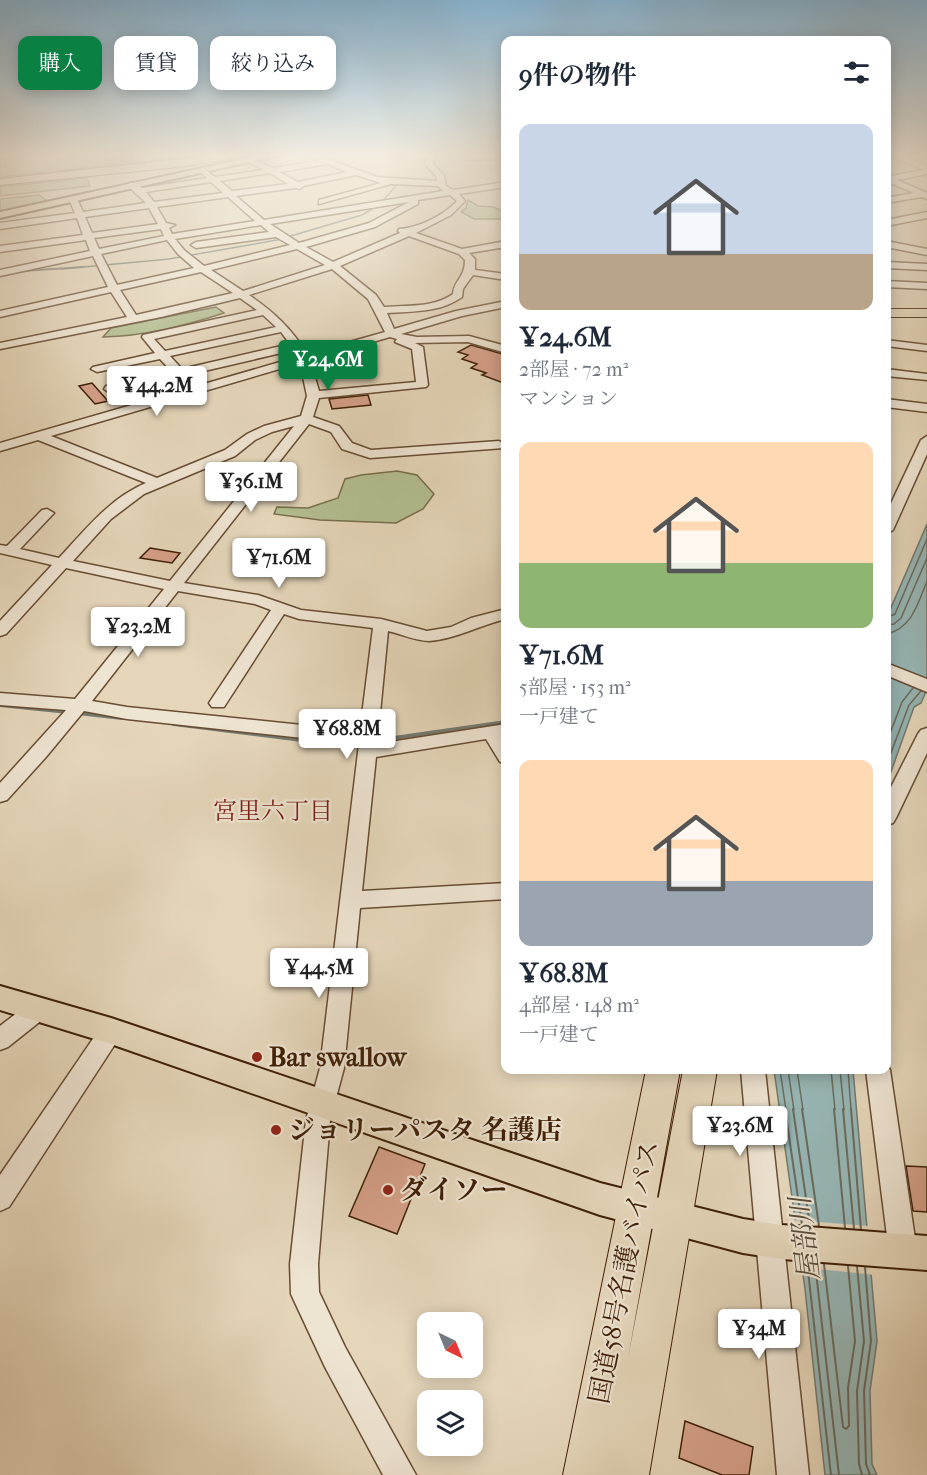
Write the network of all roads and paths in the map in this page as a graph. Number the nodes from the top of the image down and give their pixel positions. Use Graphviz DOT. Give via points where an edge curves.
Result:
graph roads {
  1 [pos="41,224"];
  2 [pos="79,224"];
  3 [pos="180,224"];
  4 [pos="251,224"];
  5 [pos="264,224"];
  6 [pos="385,224"];
  7 [pos="426,224"];
  8 [pos="913,224"];
  9 [pos="94,225"];
  10 [pos="388,225"];
  11 [pos="164,226"];
  12 [pos="919,226"];
  13 [pos="79,227"];
  14 [pos="409,233"];
  15 [pos="277,234"];
  16 [pos="87,237"];
  17 [pos="170,237"];
  18 [pos="49,243"];
  19 [pos="300,245"];
  20 [pos="501,245"];
  21 [pos="891,245"];
  22 [pos="177,248"];
  23 [pos="0,249"];
  24 [pos="95,252"];
  25 [pos="462,252"];
  26 [pos="927,252"];
  27 [pos="501,255"];
  28 [pos="891,265"];
  29 [pos="334,266"];
  30 [pos="927,267"];
  31 [pos="202,269"];
  32 [pos="470,272"];
  33 [pos="0,273"];
  34 [pos="501,276"];
  35 [pos="891,284"];
  36 [pos="927,286"];
  37 [pos="112,290"];
  38 [pos="242,295"];
  39 [pos="501,305"];
  40 [pos="927,308"];
  41 [pos="891,309"];
  42 [pos="891,309"];
  43 [pos="381,310"];
  44 [pos="266,311"];
  45 [pos="927,313"];
  46 [pos="0,314"];
  47 [pos="134,318"];
  48 [pos="284,328"];
  49 [pos="396,336"];
  50 [pos="891,344"];
  51 [pos="0,346"];
  52 [pos="297,346"];
  53 [pos="927,348"];
  54 [pos="501,349"];
  55 [pos="162,355"];
  56 [pos="305,358"];
  57 [pos="97,369"];
  58 [pos="891,373"];
  59 [pos="178,374"];
  60 [pos="927,377"];
  61 [pos="110,389"];
  62 [pos="195,391"];
  63 [pos="314,395"];
  64 [pos="891,404"];
  65 [pos="927,408"];
  66 [pos="306,419"];
  67 [pos="40,436"];
  68 [pos="927,440"];
  69 [pos="499,445"];
  70 [pos="0,447"];
  71 [pos="157,483"];
  72 [pos="46,513"];
  73 [pos="891,519"];
  74 [pos="5,550"];
  75 [pos="62,564"];
  76 [pos="172,586"];
  77 [pos="280,608"];
  78 [pos="501,616"];
  79 [pos="381,624"];
  80 [pos="0,631"];
  81 [pos="891,670"];
  82 [pos="927,686"];
  83 [pos="0,699"];
  84 [pos="218,704"];
  85 [pos="75,710"];
  86 [pos="498,731"];
  87 [pos="927,734"];
  88 [pos="367,745"];
  89 [pos="0,795"];
  90 [pos="891,808"];
  91 [pos="501,891"];
  92 [pos="351,900"];
  93 [pos="0,998"];
  94 [pos="39,1009"];
  95 [pos="111,1030"];
  96 [pos="0,1040"];
  97 [pos="663,1074"];
  98 [pos="699,1074"];
  99 [pos="754,1074"];
  100 [pos="879,1074"];
  101 [pos="323,1104"];
  102 [pos="0,1198"];
  103 [pos="656,1214"];
  104 [pos="776,1241"];
  105 [pos="908,1252"];
  106 [pos="400,1475"];
  107 [pos="585,1475"];
  108 [pos="627,1475"];
  109 [pos="793,1475"];
  1 -- 18 [label="street"];
  2 -- 13 [label="street"];
  3 -- 11 [label="street"];
  4 -- 17 [label="street"];
  5 -- 15 [label="street"];
  6 -- 10 [label="street"];
  7 -- 14 [label="street"];
  8 -- 12 [label="street"];
  9 -- 13 [label="street"];
  10 -- 14 [label="street"];
  10 -- 19 [label="street"];
  11 -- 16 [label="street"];
  11 -- 17 [label="street"];
  13 -- 16 [label="street"];
  14 -- 25 [label="street"];
  14 -- 29 [label="street"];
  15 -- 19 [label="street"];
  15 -- 22 [label="street"];
  16 -- 18 [label="street"];
  16 -- 24 [label="street"];
  17 -- 22 [label="street"];
  17 -- 24 [label="street"];
  18 -- 23 [label="street"];
  19 -- 29 [label="street"];
  19 -- 31 [label="street"];
  20 -- 25 [label="street"];
  21 -- 26 [label="street"];
  22 -- 31 [label="street"];
  24 -- 33 [label="street"];
  24 -- 37 [label="street"];
  25 -- 27 [label="street"];
  25 -- 32 [label="street" via="470,259"];
  28 -- 30 [label="street"];
  29 -- 38 [label="street"];
  29 -- 43 [label="street" via="372,297"];
  31 -- 37 [label="street"];
  31 -- 38 [label="street"];
  32 -- 34 [label="street"];
  32 -- 43 [label="street" via="458,295 442,305"];
  35 -- 36 [label="street"];
  37 -- 46 [label="street"];
  37 -- 47 [label="street"];
  38 -- 44 [label="street"];
  38 -- 47 [label="street"];
  39 -- 49 [label="street" via="460,313"];
  40 -- 41 [label="highway"];
  42 -- 45 [label="highway"];
  43 -- 49 [label="street"];
  44 -- 48 [label="street"];
  44 -- 55 [label="street" via="147,337"];
  47 -- 51 [label="street"];
  48 -- 52 [label="street"];
  48 -- 55 [label="street"];
  49 -- 54 [label="street" via="417,340 469,339"];
  49 -- 56 [label="street"];
  49 -- 63 [label="street" via="400,343 417,347 422,385"];
  50 -- 53 [label="street"];
  52 -- 56 [label="street"];
  52 -- 59 [label="street"];
  55 -- 57 [label="street"];
  55 -- 59 [label="street"];
  56 -- 62 [label="street"];
  56 -- 63 [label="street"];
  58 -- 60 [label="street"];
  59 -- 61 [label="street"];
  59 -- 62 [label="street"];
  62 -- 67 [label="street"];
  63 -- 66 [label="street"];
  64 -- 65 [label="street"];
  66 -- 69 [label="street" via="335,429 347,446 370,454"];
  66 -- 71 [label="street" via="268,429 230,453"];
  66 -- 76 [label="street"];
  67 -- 70 [label="street"];
  67 -- 71 [label="street"];
  68 -- 73 [label="street"];
  71 -- 75 [label="street" via="139,491 106,516"];
  72 -- 74 [label="street"];
  74 -- 75 [label="street"];
  75 -- 76 [label="street"];
  75 -- 80 [label="street"];
  76 -- 77 [label="street" via="258,600"];
  76 -- 85 [label="street"];
  77 -- 79 [label="street" via="299,615"];
  77 -- 84 [label="street"];
  78 -- 79 [label="street" via="438,636"];
  79 -- 88 [label="street"];
  81 -- 82 [label="street"];
  83 -- 85 [label="street"];
  85 -- 88 [label="street" via="352,738"];
  85 -- 89 [label="street"];
  86 -- 88 [label="street"];
  87 -- 90 [label="street"];
  88 -- 92 [label="street"];
  91 -- 92 [label="street"];
  92 -- 101 [label="street" via="332,1068"];
  93 -- 94 [label="main road"];
  94 -- 95 [label="main road"];
  94 -- 96 [label="street"];
  95 -- 101 [label="main road"];
  95 -- 102 [label="street"];
  97 -- 103 [label="highway, 国道58号名護バイパス"];
  98 -- 103 [label="highway, 国道58号名護バイパス"];
  99 -- 104 [label="street"];
  100 -- 105 [label="street"];
  101 -- 103 [label="main road" via="585,1195"];
  101 -- 106 [label="street" via="310,1187 305,1294"];
  103 -- 104 [label="main road"];
  103 -- 107 [label="highway, 国道58号名護バイパス"];
  103 -- 108 [label="highway, 国道58号名護バイパス"];
  104 -- 105 [label="main road"];
  104 -- 109 [label="street"];
}
